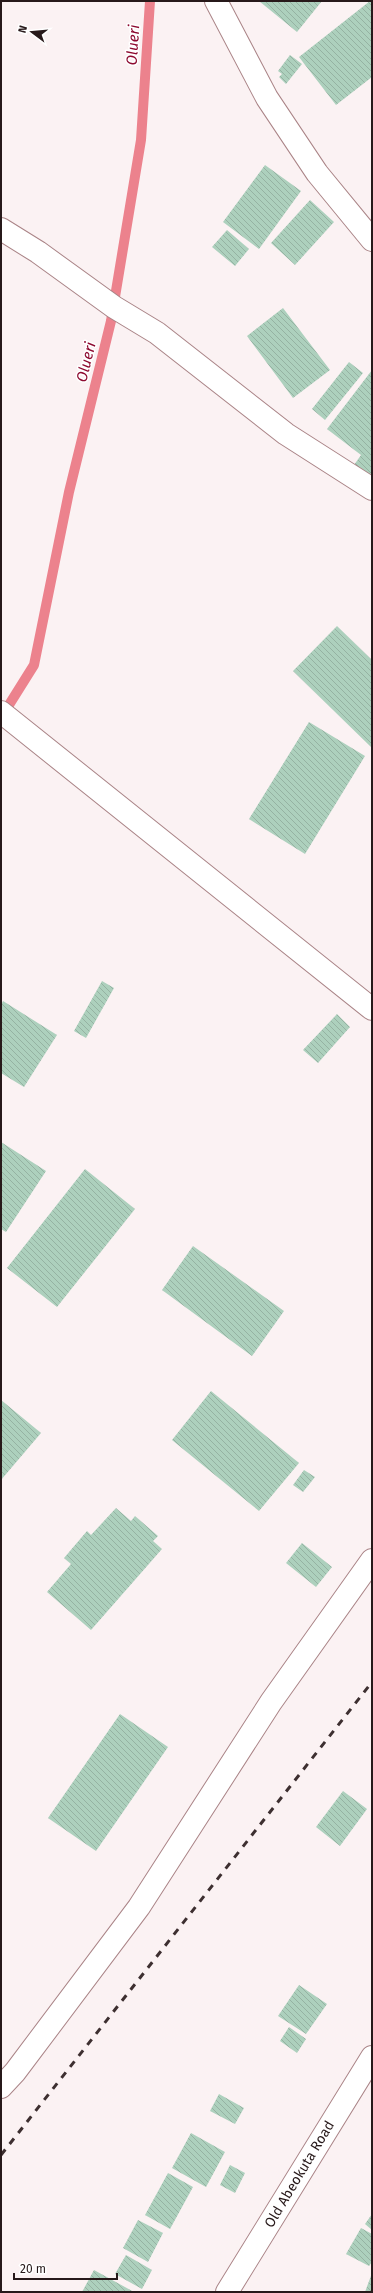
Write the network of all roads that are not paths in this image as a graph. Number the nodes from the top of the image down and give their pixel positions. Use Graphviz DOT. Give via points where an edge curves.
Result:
graph roads {
  1 [pos="216,1"];
  2 [pos="1,229"];
  3 [pos="372,240"];
  4 [pos="372,489"];
  5 [pos="1,712"];
  6 [pos="370,1002"];
  7 [pos="372,1560"];
  8 [pos="372,2057"];
  9 [pos="1,2087"];
  10 [pos="227,2292"];
  1 -- 3 [label="main road" via="267,98 317,173"];
  2 -- 4 [label="main road" via="38,252 114,307 157,333 286,434"];
  5 -- 6 [label="main road"];
  7 -- 9 [label="main road" via="271,1702 139,1907 16,2072"];
  8 -- 10 [label="main road, Old Abeokuta Road"];
}
